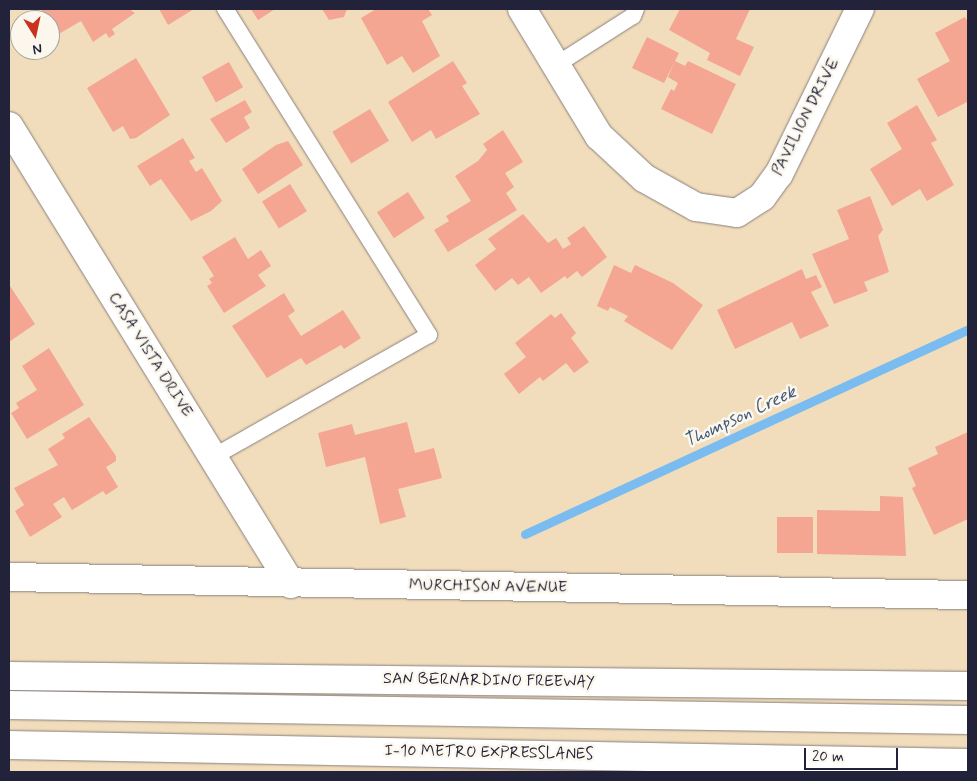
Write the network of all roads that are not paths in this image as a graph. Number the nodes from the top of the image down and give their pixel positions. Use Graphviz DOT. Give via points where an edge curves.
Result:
graph roads {
  1 [pos="226,9"];
  2 [pos="522,9"];
  3 [pos="636,9"];
  4 [pos="860,9"];
  5 [pos="556,65"];
  6 [pos="9,126"];
  7 [pos="213,458"];
  8 [pos="9,577"];
  9 [pos="291,584"];
  10 [pos="968,595"];
  11 [pos="9,676"];
  12 [pos="968,686"];
  13 [pos="9,705"];
  14 [pos="968,720"];
  15 [pos="9,745"];
  16 [pos="968,763"];
  1 -- 7 [label="lane" via="429,335"];
  2 -- 5 [label="main road"];
  3 -- 5 [label="lane" via="633,16"];
  4 -- 5 [label="main road, PAVILION DRIVE" via="779,174 762,197 737,213 696,207 644,178 599,136"];
  6 -- 7 [label="main road, CASA VISTA DRIVE"];
  7 -- 9 [label="main road, CASA VISTA DRIVE"];
  8 -- 9 [label="main road, MURCHISON AVENUE"];
  9 -- 10 [label="main road, MURCHISON AVENUE"];
  11 -- 12 [label="main road, SAN BERNARDINO FREEWAY"];
  13 -- 14 [label="main road"];
  15 -- 16 [label="main road, I-10 METRO EXPRESSLANES"];
}
